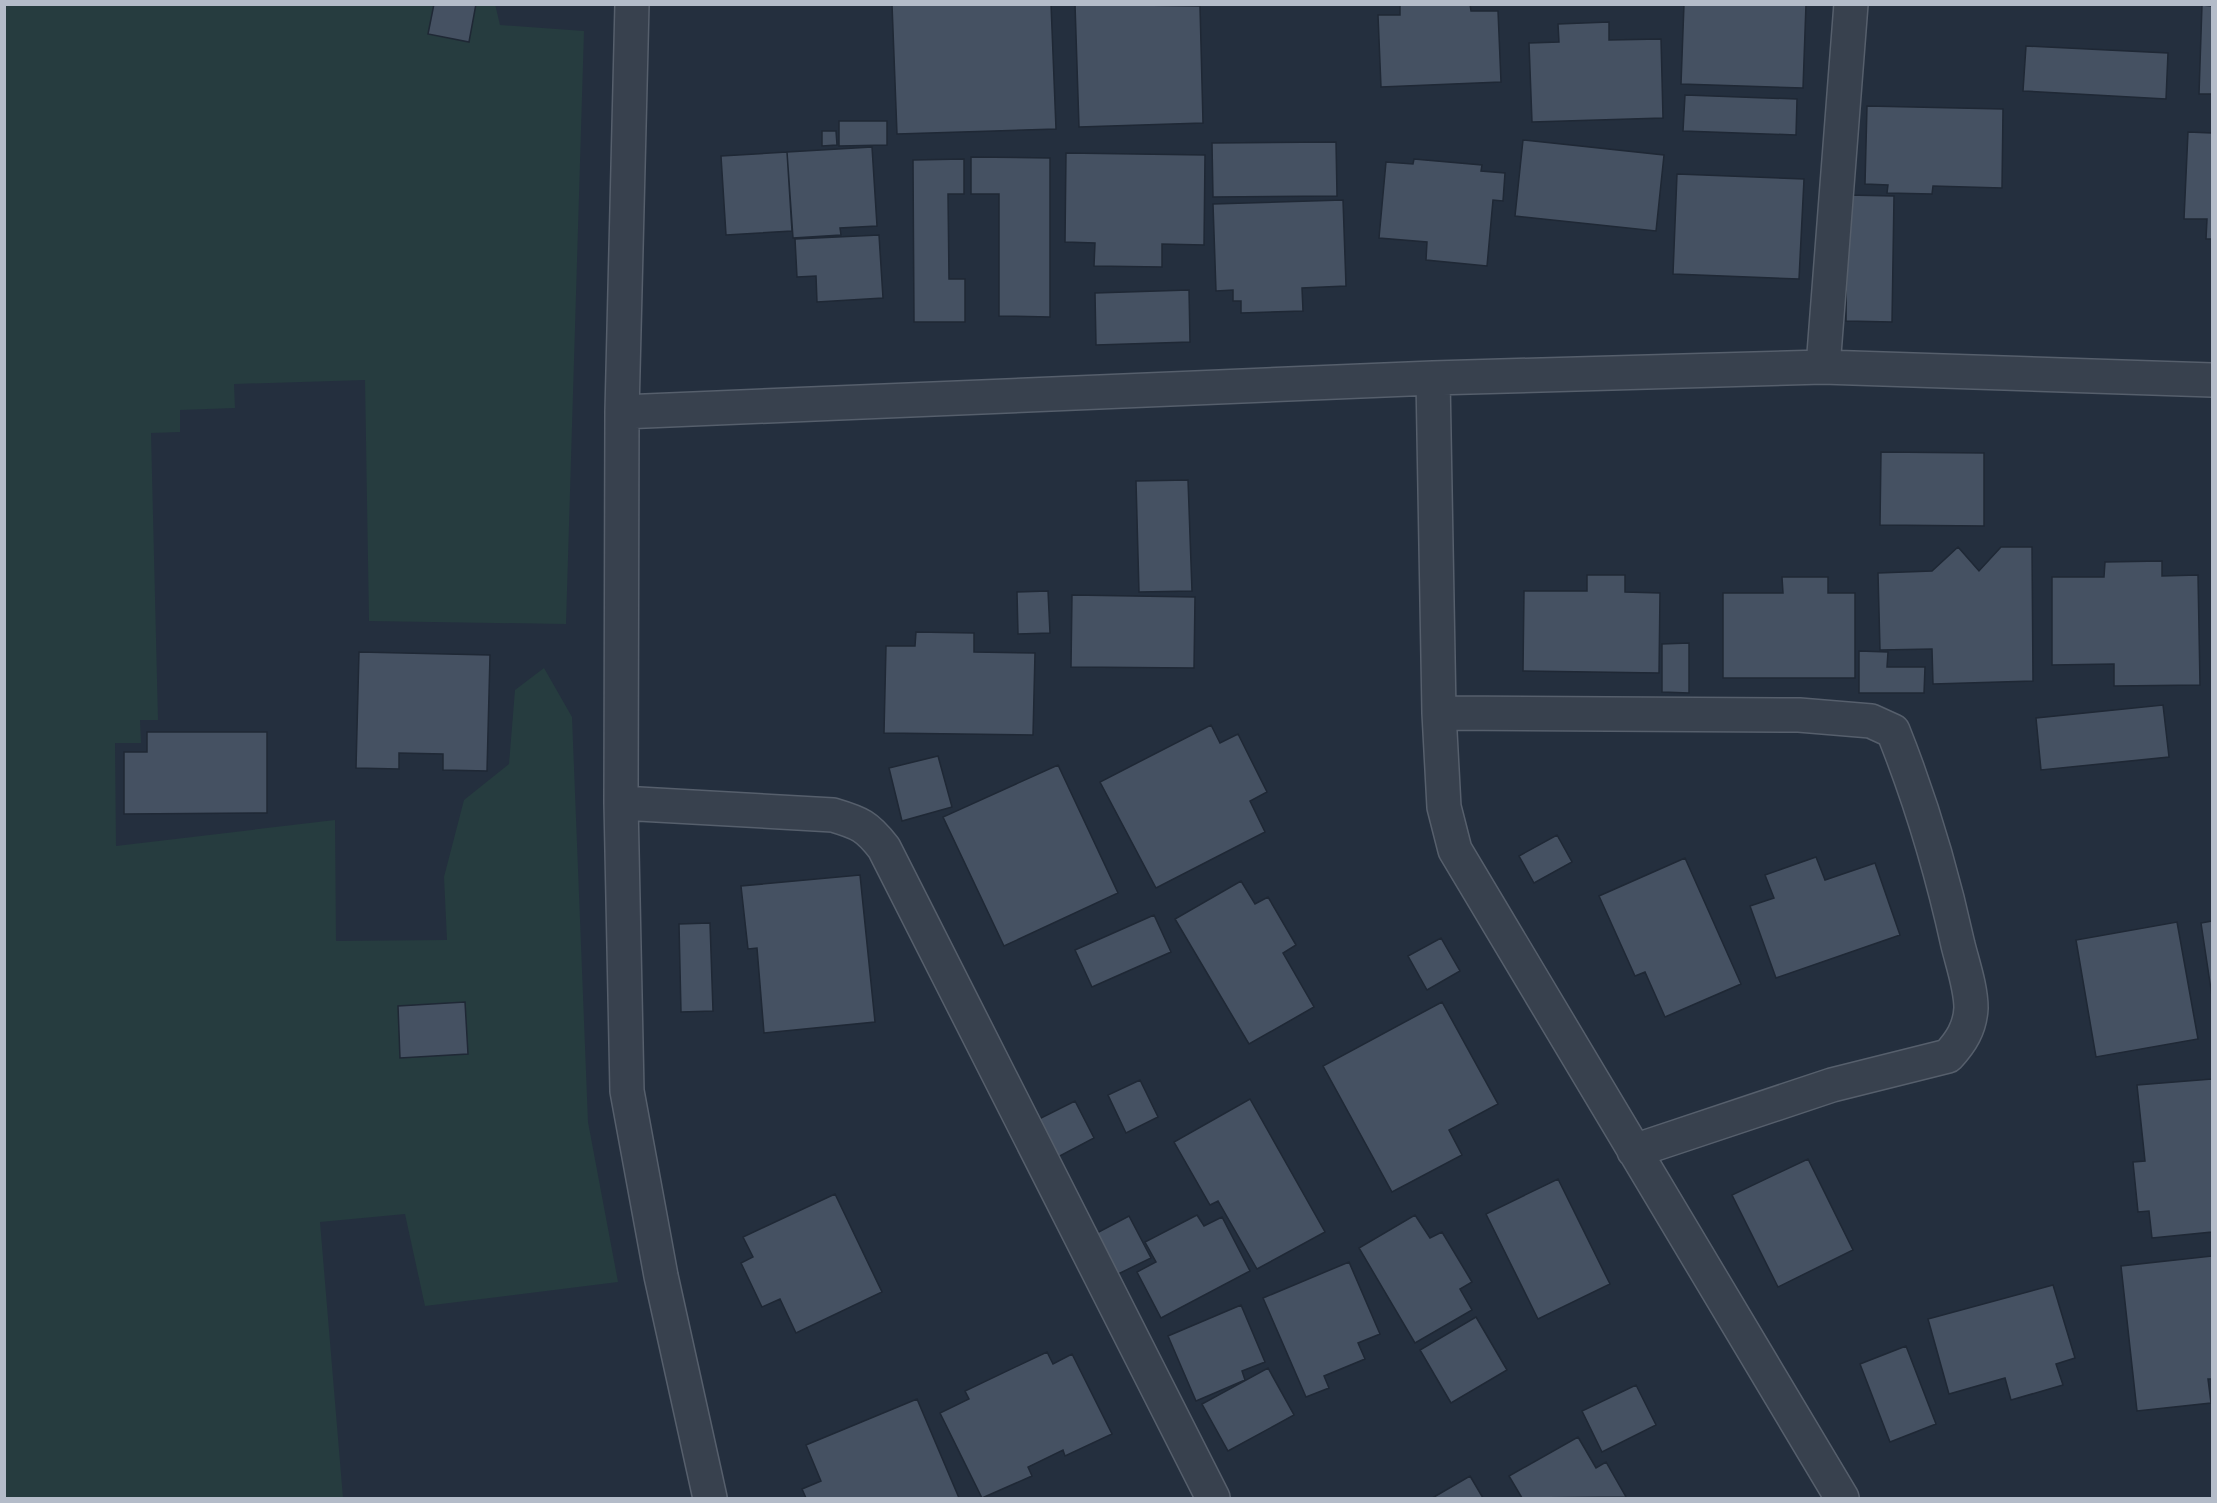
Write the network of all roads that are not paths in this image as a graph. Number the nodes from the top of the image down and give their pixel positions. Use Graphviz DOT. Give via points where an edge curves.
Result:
graph roads {
  1 [pos="632,4"];
  2 [pos="1851,4"];
  3 [pos="1823,368"];
  4 [pos="1433,378"];
  5 [pos="2212,380"];
  6 [pos="622,412"];
  7 [pos="1439,713"];
  8 [pos="621,803"];
  9 [pos="1634,1151"];
  10 [pos="710,1498"];
  11 [pos="1213,1498"];
  12 [pos="1842,1498"];
  1 -- 6 [label="street"];
  2 -- 3 [label="street"];
  3 -- 4 [label="street"];
  3 -- 5 [label="street"];
  4 -- 6 [label="street"];
  4 -- 7 [label="street"];
  6 -- 8 [label="street"];
  7 -- 9 [label="street" via="1444,807 1455,850"];
  7 -- 9 [label="street" via="1799,715 1871,721 1893,731 1944,884 1966,983 1971,1007 1961,1042 1948,1056 1832,1085"];
  8 -- 10 [label="street" via="627,1091 661,1276"];
  8 -- 11 [label="street" via="833,815 870,830 884,848"];
  9 -- 12 [label="street"];
}
